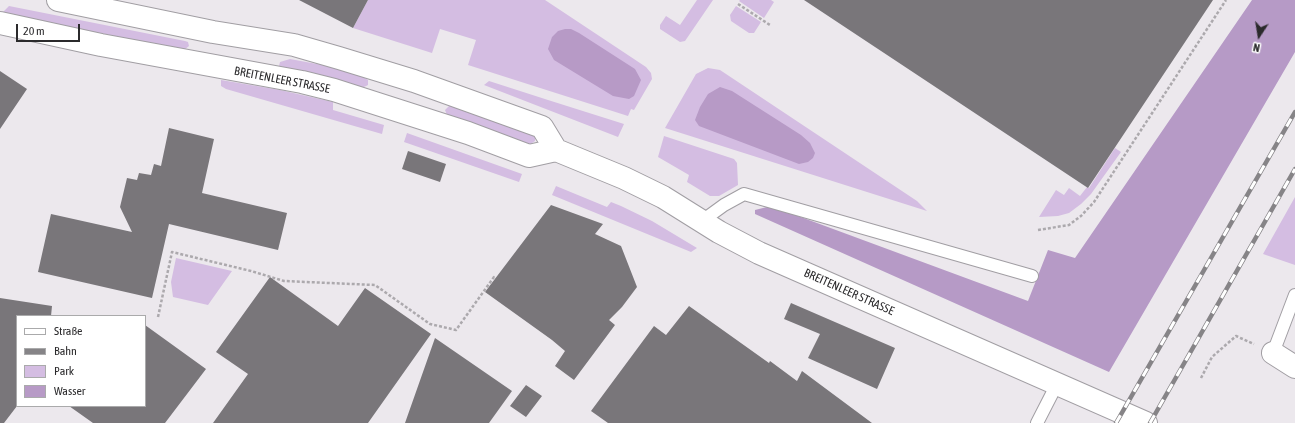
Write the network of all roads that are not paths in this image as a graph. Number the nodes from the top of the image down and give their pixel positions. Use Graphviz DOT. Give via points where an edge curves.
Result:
graph roads {
  1 [pos="58,0"];
  2 [pos="0,23"];
  3 [pos="556,150"];
  4 [pos="702,221"];
  5 [pos="1032,276"];
  6 [pos="1295,295"];
  7 [pos="1273,353"];
  8 [pos="1295,367"];
  9 [pos="1056,384"];
  10 [pos="1037,423"];
  11 [pos="1146,423"];
  1 -- 3 [label="main road" via="213,32 294,45 339,58 414,81 542,126"];
  2 -- 3 [label="main road, BREITENLEER STRASSE" via="334,90 529,156"];
  3 -- 4 [label="main road, BREITENLEER STRASSE" via="663,197"];
  4 -- 5 [label="lane" via="744,194"];
  4 -- 9 [label="main road, BREITENLEER STRASSE" via="759,253"];
  6 -- 7 [label="lane"];
  7 -- 8 [label="main road"];
  9 -- 10 [label="lane"];
  9 -- 11 [label="main road, BREITENLEER STRASSE"];
}
